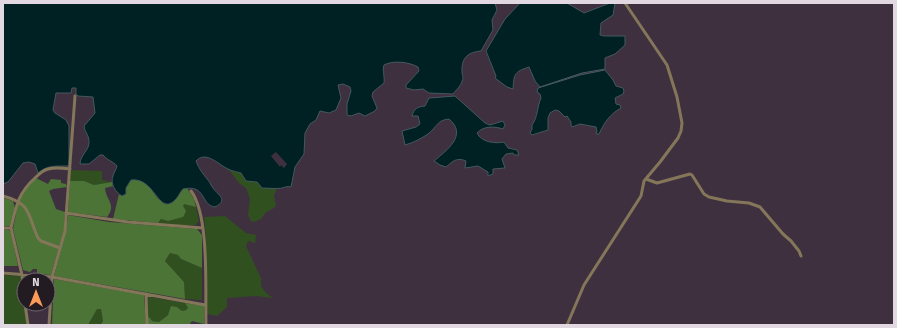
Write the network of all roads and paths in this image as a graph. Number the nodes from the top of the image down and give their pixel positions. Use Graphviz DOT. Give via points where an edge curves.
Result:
graph roads {
  1 [pos="625,3"];
  2 [pos="75,96"];
  3 [pos="70,169"];
  4 [pos="646,179"];
  5 [pos="191,191"];
  6 [pos="3,196"];
  7 [pos="17,201"];
  8 [pos="66,213"];
  9 [pos="3,228"];
  10 [pos="11,228"];
  11 [pos="203,228"];
  12 [pos="60,248"];
  13 [pos="801,256"];
  14 [pos="21,272"];
  15 [pos="53,272"];
  16 [pos="3,273"];
  17 [pos="16,274"];
  18 [pos="56,278"];
  19 [pos="146,294"];
  20 [pos="205,305"];
  21 [pos="26,312"];
  22 [pos="50,312"];
  23 [pos="28,325"];
  24 [pos="49,325"];
  25 [pos="146,325"];
  26 [pos="206,325"];
  27 [pos="567,325"];
  1 -- 4 [label="street" via="667,64 682,116 678,138"];
  2 -- 3 [label="street"];
  3 -- 7 [label="street" via="45,170 26,186"];
  3 -- 8 [label="street"];
  4 -- 13 [label="street" via="657,183 690,174 709,197 760,207"];
  4 -- 27 [label="street" via="640,196 584,285"];
  5 -- 11 [label="street"];
  6 -- 7 [label="street"];
  7 -- 10 [label="street"];
  7 -- 12 [label="street" via="26,207 41,241"];
  8 -- 11 [label="street" via="128,222"];
  8 -- 12 [label="street" via="65,231"];
  9 -- 10 [label="street"];
  10 -- 14 [label="street"];
  11 -- 20 [label="street"];
  12 -- 15 [label="street"];
  16 -- 17 [label="street"];
  18 -- 19 [label="street"];
  19 -- 20 [label="street"];
  19 -- 25 [label="street"];
  20 -- 26 [label="street"];
  21 -- 23 [label="street"];
  22 -- 24 [label="street"];
}
